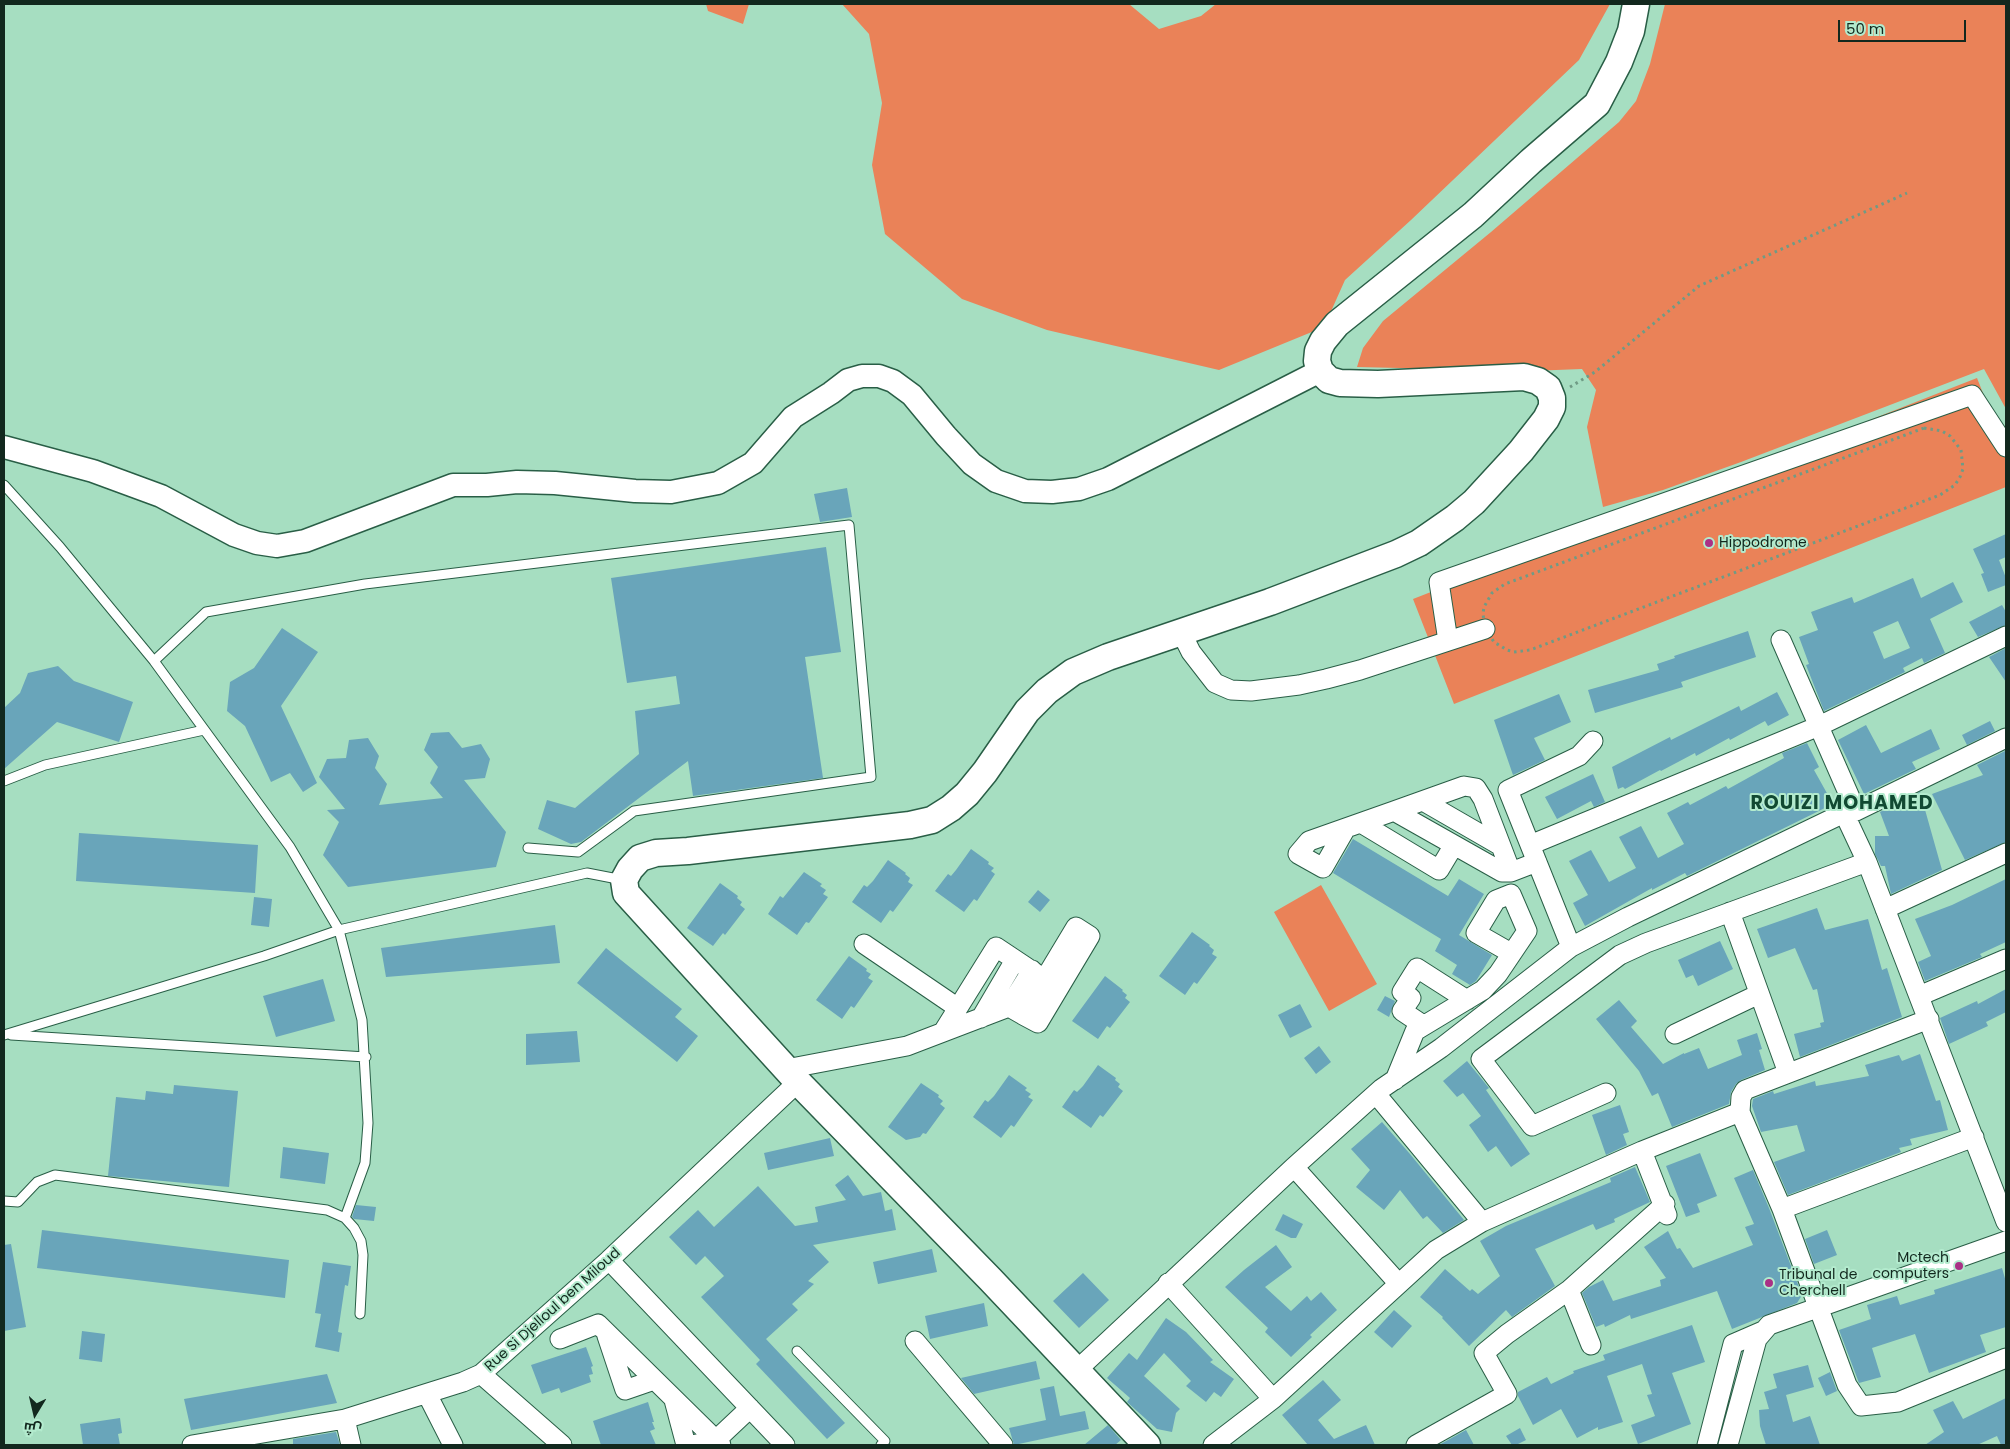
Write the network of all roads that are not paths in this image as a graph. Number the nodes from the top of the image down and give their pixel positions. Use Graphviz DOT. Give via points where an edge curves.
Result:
graph roads {
  1 [pos="1636,4"];
  2 [pos="1320,371"];
  3 [pos="4,447"];
  4 [pos="2006,447"];
  5 [pos="4,485"];
  6 [pos="1485,629"];
  7 [pos="1182,632"];
  8 [pos="2006,636"];
  9 [pos="1781,640"];
  10 [pos="1448,641"];
  11 [pos="154,661"];
  12 [pos="1819,726"];
  13 [pos="204,730"];
  14 [pos="2006,738"];
  15 [pos="1592,741"];
  16 [pos="4,780"];
  17 [pos="1423,801"];
  18 [pos="1394,811"];
  19 [pos="1850,812"];
  20 [pos="1454,845"];
  21 [pos="1501,846"];
  22 [pos="528,848"];
  23 [pos="2006,853"];
  24 [pos="1533,854"];
  25 [pos="1867,862"];
  26 [pos="1511,872"];
  27 [pos="624,880"];
  28 [pos="1884,909"];
  29 [pos="1730,912"];
  30 [pos="339,930"];
  31 [pos="864,944"];
  32 [pos="1571,947"];
  33 [pos="1511,953"];
  34 [pos="2006,959"];
  35 [pos="1016,960"];
  36 [pos="1038,975"];
  37 [pos="1759,994"];
  38 [pos="1919,996"];
  39 [pos="1467,1000"];
  40 [pos="958,1008"];
  41 [pos="1016,1011"];
  42 [pos="980,1018"];
  43 [pos="1929,1019"];
  44 [pos="1423,1025"];
  45 [pos="943,1032"];
  46 [pos="1675,1034"];
  47 [pos="5,1035"];
  48 [pos="366,1057"];
  49 [pos="1788,1073"];
  50 [pos="792,1075"];
  51 [pos="1395,1080"];
  52 [pos="1606,1093"];
  53 [pos="1376,1094"];
  54 [pos="1740,1112"];
  55 [pos="1974,1137"];
  56 [pos="1642,1151"];
  57 [pos="1294,1167"];
  58 [pos="4,1201"];
  59 [pos="1782,1209"];
  60 [pos="345,1218"];
  61 [pos="1482,1222"];
  62 [pos="2006,1222"];
  63 [pos="2006,1241"];
  64 [pos="609,1260"];
  65 [pos="1168,1283"];
  66 [pos="1399,1284"];
  67 [pos="1569,1290"];
  68 [pos="1819,1308"];
  69 [pos="360,1314"];
  70 [pos="1763,1331"];
  71 [pos="606,1333"];
  72 [pos="560,1339"];
  73 [pos="915,1341"];
  74 [pos="1592,1345"];
  75 [pos="797,1351"];
  76 [pos="2006,1358"];
  77 [pos="1076,1371"];
  78 [pos="481,1374"];
  79 [pos="654,1380"];
  80 [pos="427,1394"];
  81 [pos="674,1399"];
  82 [pos="1274,1399"];
  83 [pos="750,1408"];
  84 [pos="345,1419"];
  85 [pos="719,1443"];
  86 [pos="192,1445"];
  87 [pos="351,1445"];
  88 [pos="453,1445"];
  89 [pos="562,1445"];
  90 [pos="686,1445"];
  91 [pos="692,1445"];
  92 [pos="785,1445"];
  93 [pos="880,1445"];
  94 [pos="1003,1445"];
  95 [pos="1147,1445"];
  96 [pos="1213,1445"];
  97 [pos="1416,1445"];
  98 [pos="1707,1445"];
  99 [pos="1728,1445"];
  1 -- 2 [label="main road" via="1631,31 1619,62 1597,104 1473,215 1337,324 1318,351"];
  2 -- 3 [label="street" via="1108,479 1079,489 1025,491 996,481 972,464 912,395 893,380 862,376 848,380 793,417 753,463 718,482 671,492 526,482 454,485 305,541 277,546 234,535 161,496 93,471"];
  2 -- 7 [label="main road" via="1329,380 1340,383 1524,377 1548,388 1552,407 1522,451 1496,480 1455,518 1418,543 1270,602"];
  4 -- 10 [label="street" via="1972,395 1963,398 1439,582"];
  5 -- 11 [label="lane" via="60,546"];
  6 -- 10 [label="street"];
  7 -- 10 [label="street" via="1191,652 1214,684 1231,690 1278,688 1326,679"];
  7 -- 27 [label="main road" via="1073,672 1046,691 1027,711 967,794 932,820 656,853 640,858"];
  8 -- 12 [label="street"];
  9 -- 12 [label="street"];
  11 -- 13 [label="lane"];
  11 -- 22 [label="lane" via="206,612 365,584 849,525 871,778 634,811 578,852"];
  12 -- 19 [label="street"];
  12 -- 24 [label="street"];
  13 -- 16 [label="lane" via="44,765"];
  13 -- 30 [label="lane" via="290,847"];
  14 -- 19 [label="street"];
  15 -- 24 [label="street" via="1579,756 1508,790"];
  17 -- 18 [label="street"];
  17 -- 21 [label="street"];
  17 -- 21 [label="street" via="1464,786 1476,788"];
  18 -- 20 [label="street"];
  18 -- 20 [label="street" via="1353,826 1439,870"];
  19 -- 25 [label="street"];
  19 -- 32 [label="street"];
  20 -- 26 [label="street" via="1502,872"];
  21 -- 26 [label="street"];
  23 -- 28 [label="street"];
  24 -- 26 [label="street"];
  24 -- 32 [label="street"];
  25 -- 28 [label="street"];
  25 -- 29 [label="street"];
  27 -- 30 [label="lane" via="586,873"];
  27 -- 50 [label="main road" via="626,893"];
  28 -- 38 [label="street"];
  29 -- 37 [label="street"];
  29 -- 52 [label="street" via="1620,955 1481,1059 1532,1126"];
  30 -- 47 [label="lane"];
  30 -- 48 [label="lane" via="362,1020"];
  31 -- 40 [label="street"];
  32 -- 51 [label="street"];
  33 -- 39 [label="street" via="1498,974 1483,990"];
  34 -- 38 [label="street"];
  35 -- 36 [label="street"];
  35 -- 40 [label="street" via="996,948"];
  35 -- 42 [label="street"];
  36 -- 41 [label="street"];
  36 -- 41 [label="street" via="1076,926 1090,936 1038,1023"];
  37 -- 46 [label="street"];
  37 -- 49 [label="street"];
  38 -- 43 [label="street"];
  39 -- 44 [label="street"];
  39 -- 44 [label="street" via="1418,968 1402,992 1411,998 1402,1011"];
  40 -- 45 [label="street"];
  41 -- 42 [label="street"];
  42 -- 45 [label="street"];
  43 -- 49 [label="street"];
  43 -- 55 [label="street"];
  44 -- 51 [label="street" via="1415,1031"];
  45 -- 50 [label="street" via="907,1046"];
  47 -- 48 [label="lane"];
  48 -- 60 [label="lane" via="367,1154 363,1174"];
  49 -- 54 [label="street" via="1745,1090"];
  50 -- 64 [label="street, Rue Si Djelloul ben Miloud"];
  50 -- 77 [label="main road"];
  51 -- 53 [label="street"];
  53 -- 57 [label="street"];
  53 -- 61 [label="street"];
  54 -- 56 [label="street"];
  54 -- 59 [label="street"];
  55 -- 59 [label="street"];
  55 -- 62 [label="street"];
  56 -- 61 [label="street"];
  56 -- 67 [label="street" via="1666,1210"];
  57 -- 65 [label="street"];
  57 -- 66 [label="street"];
  58 -- 60 [label="lane" via="18,1202 37,1182 54,1176 306,1206"];
  59 -- 68 [label="street"];
  60 -- 69 [label="lane" via="361,1241"];
  61 -- 66 [label="street" via="1436,1250"];
  63 -- 68 [label="street"];
  64 -- 78 [label="street, Rue Si Djelloul ben Miloud"];
  64 -- 83 [label="street"];
  65 -- 77 [label="street"];
  65 -- 82 [label="street"];
  66 -- 82 [label="street"];
  67 -- 74 [label="street"];
  67 -- 97 [label="street" via="1484,1353 1508,1394"];
  68 -- 70 [label="street" via="1778,1321"];
  68 -- 76 [label="street" via="1847,1385 1861,1406 1898,1402"];
  70 -- 98 [label="street" via="1733,1344"];
  70 -- 99 [label="street" via="1757,1339"];
  71 -- 72 [label="street" via="598,1324"];
  71 -- 79 [label="street"];
  71 -- 79 [label="street" via="624,1390"];
  73 -- 94 [label="street"];
  75 -- 93 [label="lane" via="884,1441"];
  77 -- 95 [label="main road"];
  78 -- 80 [label="street, Rue Si Djelloul ben Miloud"];
  78 -- 89 [label="street"];
  79 -- 81 [label="street"];
  80 -- 84 [label="street, Rue Si Djelloul ben Miloud"];
  80 -- 88 [label="street"];
  81 -- 85 [label="street"];
  81 -- 90 [label="street"];
  82 -- 96 [label="street"];
  83 -- 85 [label="street"];
  83 -- 92 [label="street"];
  84 -- 86 [label="street, Rue Si Djelloul ben Miloud"];
  84 -- 87 [label="street"];
  85 -- 91 [label="street"];
}
